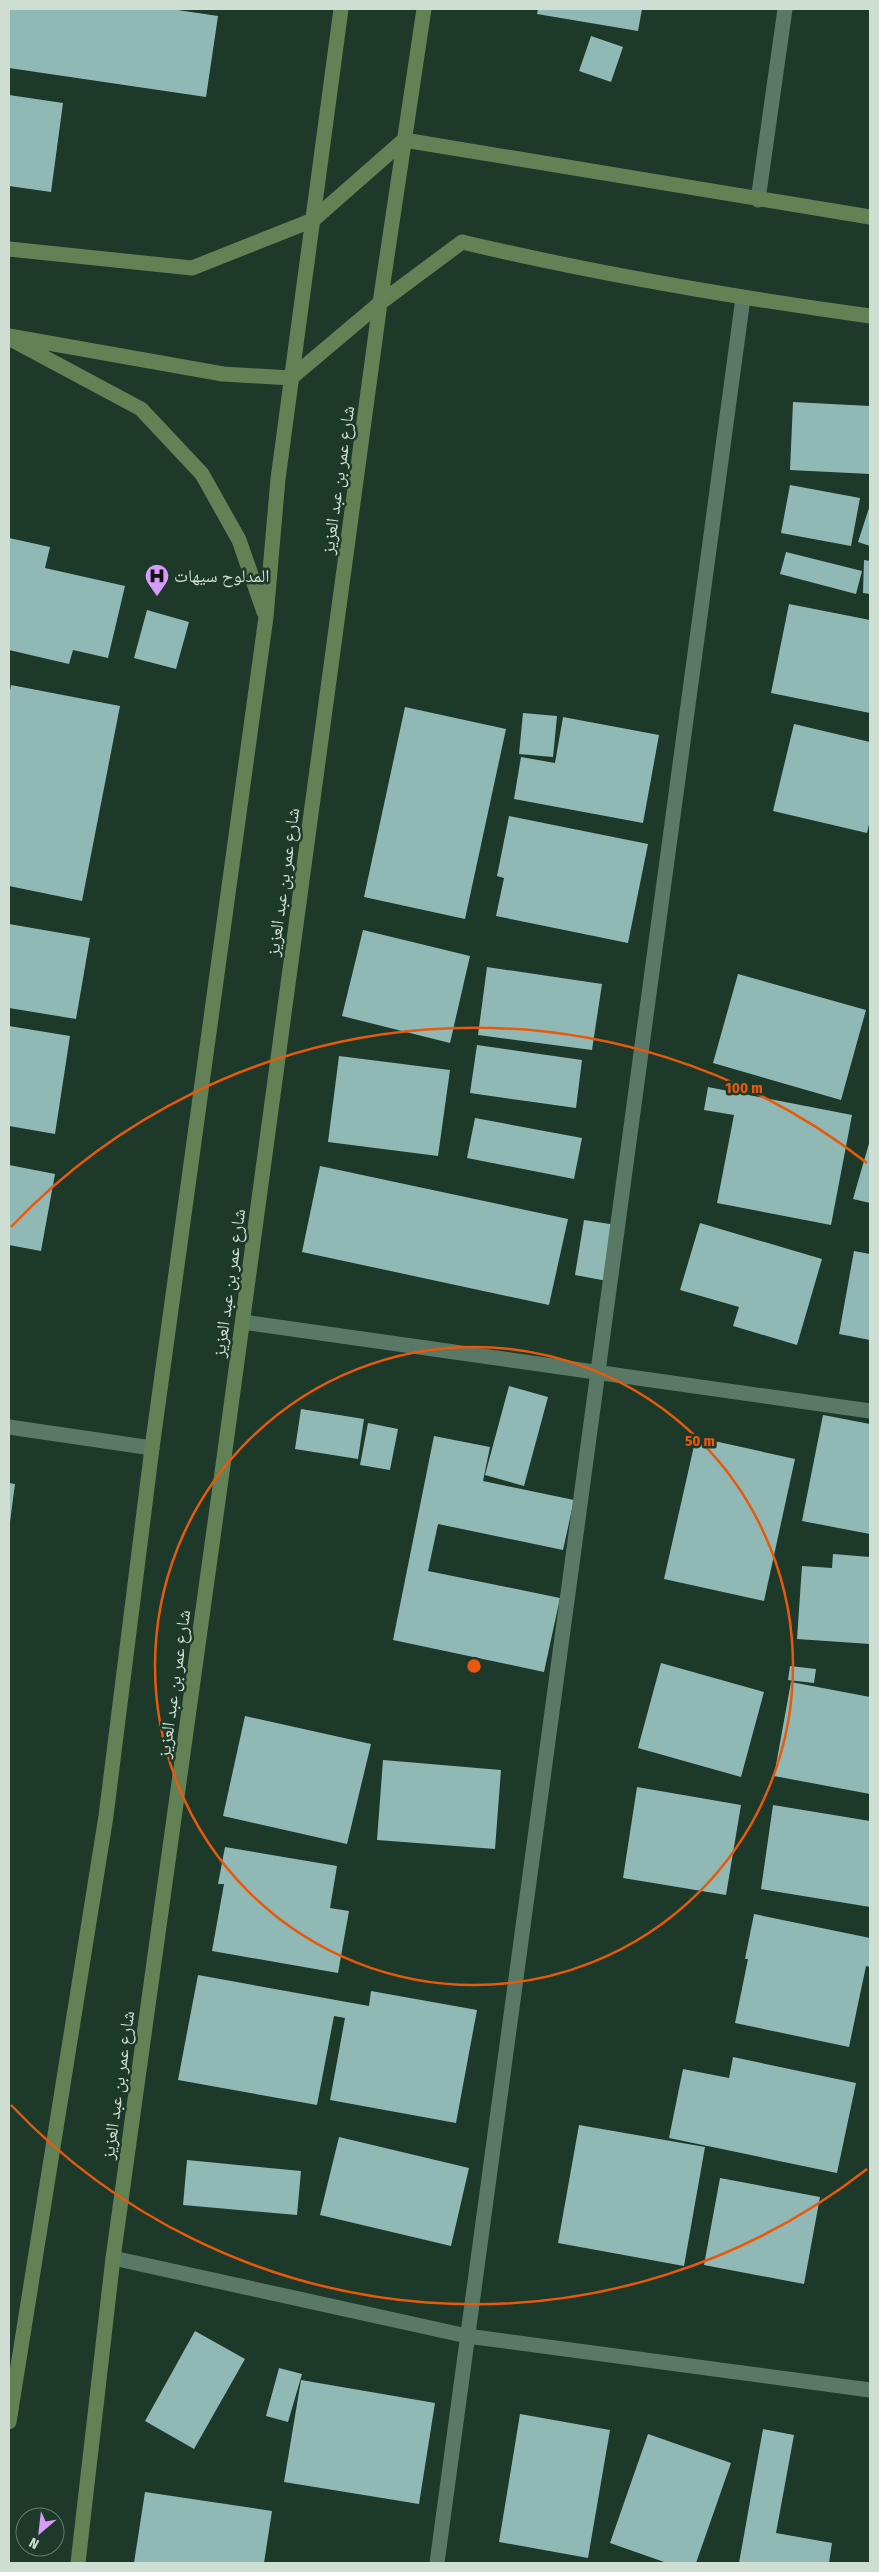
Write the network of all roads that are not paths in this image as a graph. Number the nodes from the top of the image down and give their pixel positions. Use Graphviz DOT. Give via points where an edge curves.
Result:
graph roads {
  1 [pos="340,9"];
  2 [pos="424,9"];
  3 [pos="785,9"];
  4 [pos="404,140"];
  5 [pos="758,200"];
  6 [pos="870,217"];
  7 [pos="313,220"];
  8 [pos="9,249"];
  9 [pos="742,298"];
  10 [pos="380,303"];
  11 [pos="870,316"];
  12 [pos="9,337"];
  13 [pos="292,378"];
  14 [pos="266,617"];
  15 [pos="243,1322"];
  16 [pos="597,1373"];
  17 [pos="870,1411"];
  18 [pos="9,1427"];
  19 [pos="152,1448"];
  20 [pos="113,2258"];
  21 [pos="467,2336"];
  22 [pos="870,2390"];
  23 [pos="9,2412"];
  24 [pos="78,2563"];
  25 [pos="437,2563"];
  1 -- 7 [label="main road"];
  2 -- 4 [label="main road, شارع عمر بن عبد العزيز"];
  3 -- 5 [label="street"];
  4 -- 5 [label="main road"];
  4 -- 7 [label="main road"];
  4 -- 10 [label="main road, شارع عمر بن عبد العزيز"];
  5 -- 6 [label="main road"];
  7 -- 8 [label="main road" via="192,268"];
  7 -- 13 [label="main road"];
  9 -- 10 [label="main road" via="553,263 462,242"];
  9 -- 11 [label="main road"];
  9 -- 16 [label="street"];
  10 -- 13 [label="main road"];
  10 -- 15 [label="main road, شارع عمر بن عبد العزيز"];
  12 -- 13 [label="main road" via="223,374"];
  12 -- 14 [label="main road" via="141,409 202,474 239,540"];
  13 -- 14 [label="main road" via="278,479"];
  14 -- 19 [label="main road"];
  15 -- 16 [label="street"];
  15 -- 20 [label="main road, شارع عمر بن عبد العزيز"];
  16 -- 17 [label="street"];
  16 -- 21 [label="street"];
  18 -- 19 [label="street"];
  19 -- 23 [label="main road" via="106,1816"];
  20 -- 21 [label="street"];
  20 -- 24 [label="main road, شارع عمر بن عبد العزيز"];
  21 -- 22 [label="street"];
  21 -- 25 [label="street"];
}
